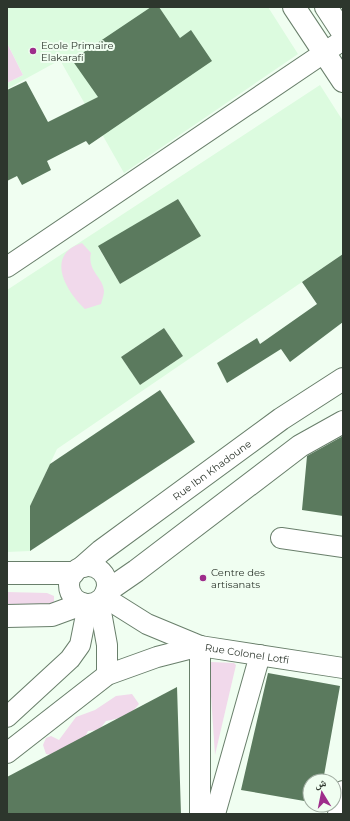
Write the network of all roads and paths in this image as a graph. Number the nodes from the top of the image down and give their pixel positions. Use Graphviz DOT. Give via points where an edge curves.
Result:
graph roads {
  1 [pos="294,7"];
  2 [pos="326,7"];
  3 [pos="343,33"];
  4 [pos="343,40"];
  5 [pos="325,53"];
  6 [pos="343,81"];
  7 [pos="7,267"];
  8 [pos="343,379"];
  9 [pos="281,419"];
  10 [pos="343,422"];
  11 [pos="300,446"];
  12 [pos="281,538"];
  13 [pos="343,547"];
  14 [pos="79,570"];
  15 [pos="7,573"];
  16 [pos="96,600"];
  17 [pos="52,615"];
  18 [pos="7,616"];
  19 [pos="81,638"];
  20 [pos="200,646"];
  21 [pos="260,655"];
  22 [pos="343,668"];
  23 [pos="107,675"];
  24 [pos="7,717"];
  25 [pos="7,753"];
  26 [pos="343,791"];
  27 [pos="200,814"];
  28 [pos="215,814"];
  29 [pos="338,814"];
  1 -- 5 [label="street"];
  2 -- 3 [label="street"];
  4 -- 5 [label="street"];
  5 -- 6 [label="street"];
  5 -- 7 [label="street"];
  8 -- 9 [label="street, Rue Ibn Khadoune"];
  9 -- 11 [label="street"];
  9 -- 14 [label="street, Rue Ibn Khadoune" via="101,551"];
  10 -- 11 [label="street"];
  11 -- 16 [label="street"];
  12 -- 13 [label="street"];
  14 -- 15 [label="street"];
  14 -- 16 [label="street" via="70,579 70,591 77,601"];
  14 -- 16 [label="street" via="91,566 102,572 106,578"];
  16 -- 17 [label="street"];
  16 -- 19 [label="street"];
  16 -- 20 [label="street"];
  16 -- 23 [label="street" via="107,645"];
  17 -- 18 [label="street"];
  17 -- 19 [label="street" via="68,619 79,630"];
  19 -- 24 [label="street" via="80,645 70,659"];
  20 -- 21 [label="street, Rue Colonel Lotfi"];
  20 -- 23 [label="street, Rue Colonel Lotfi" via="157,656"];
  20 -- 27 [label="street"];
  21 -- 22 [label="street, Rue Colonel Lotfi"];
  21 -- 28 [label="street"];
  23 -- 25 [label="street, Rue Colonel Lotfi"];
  26 -- 29 [label="street"];
}
